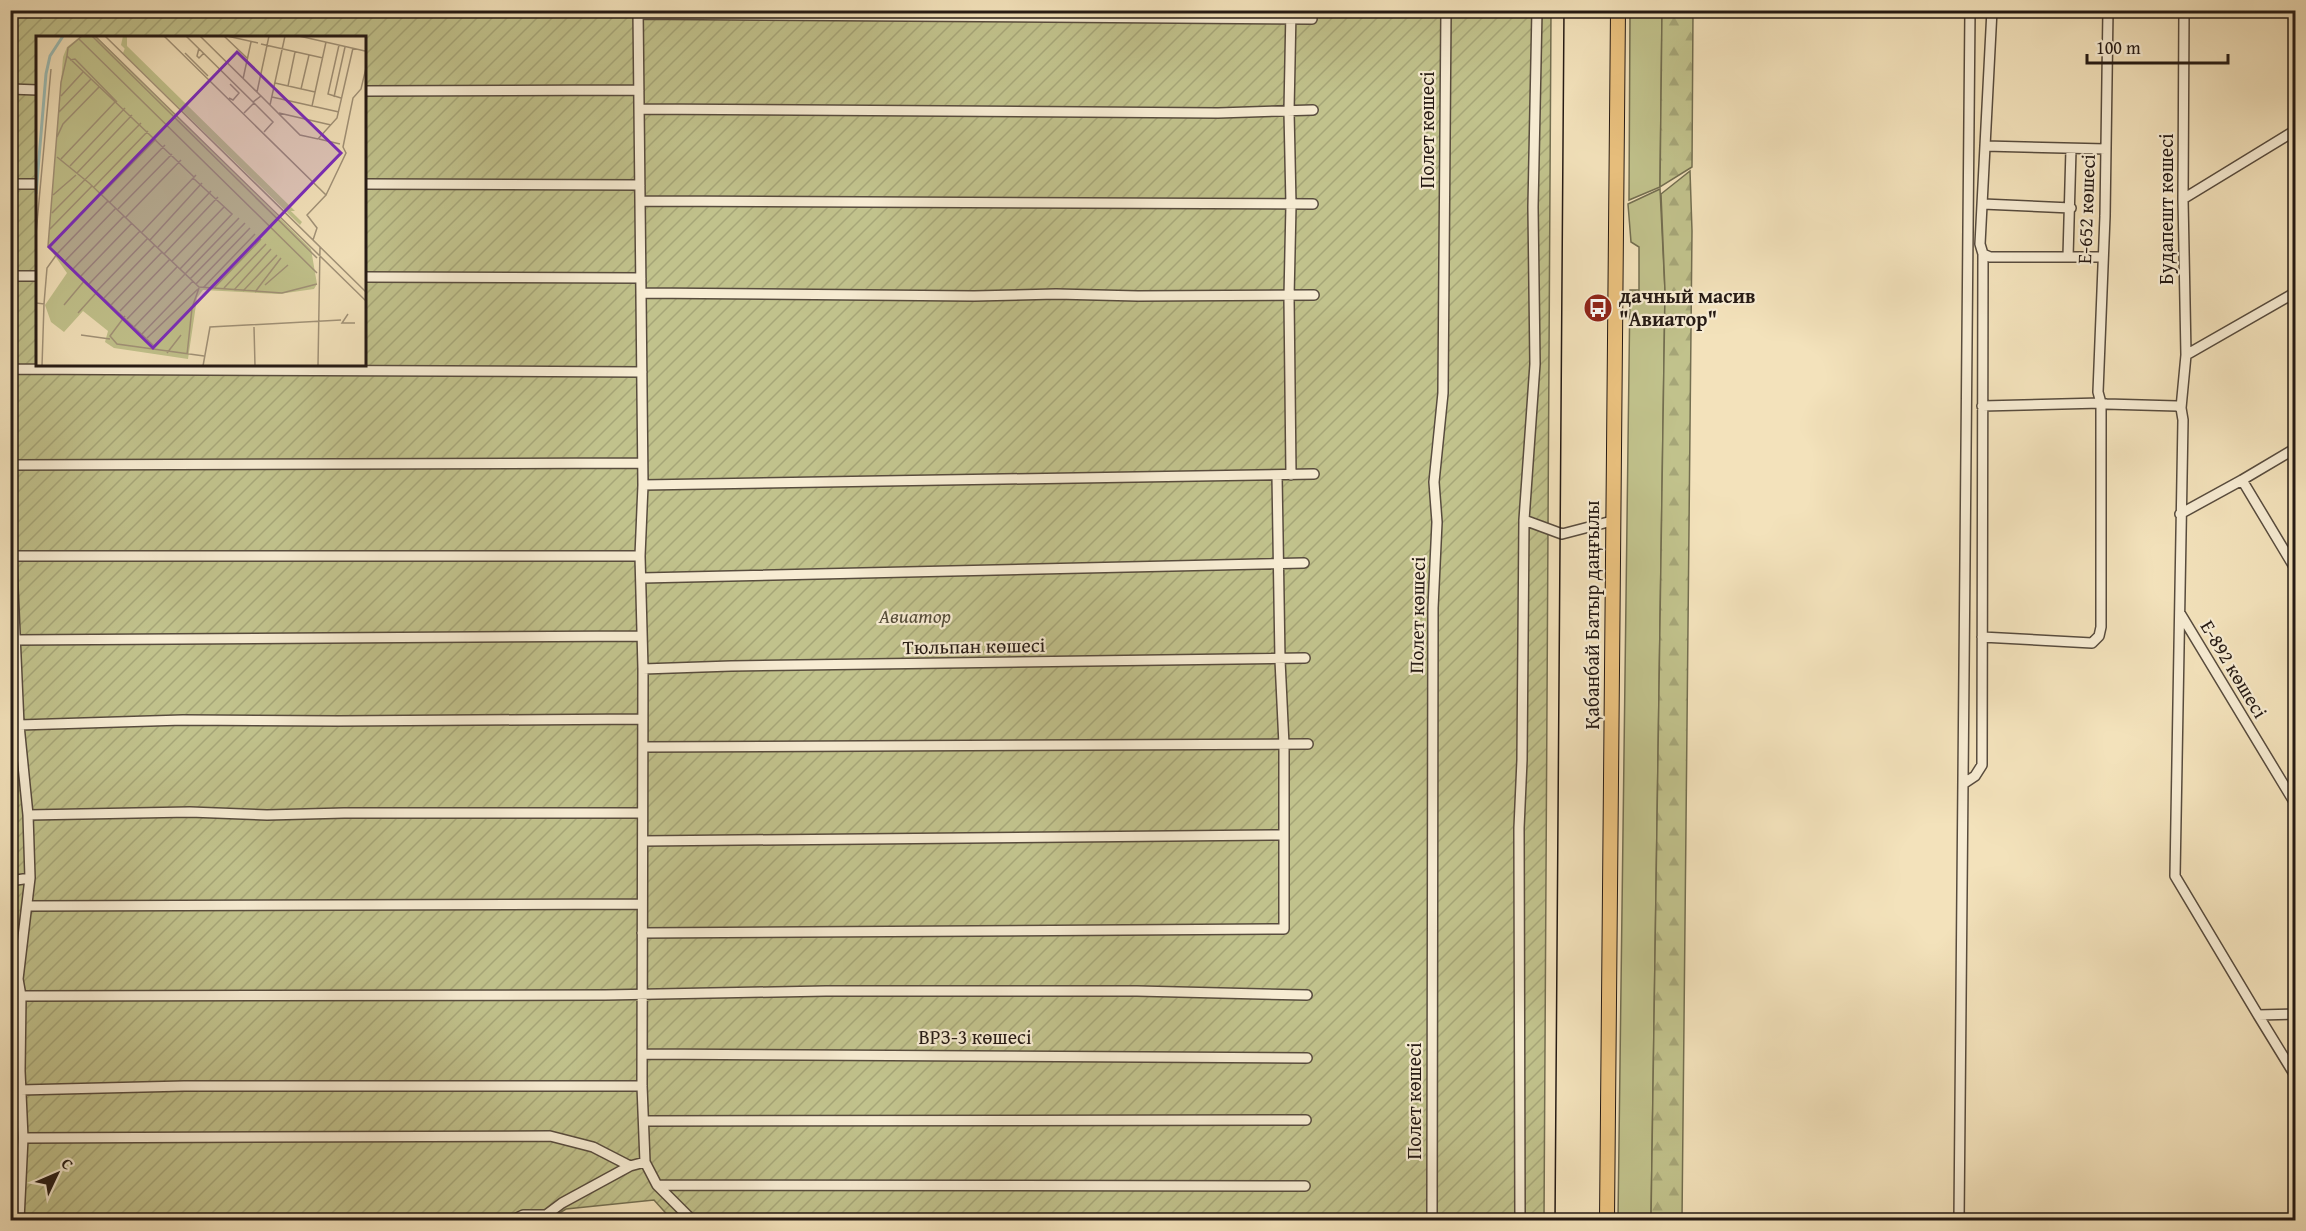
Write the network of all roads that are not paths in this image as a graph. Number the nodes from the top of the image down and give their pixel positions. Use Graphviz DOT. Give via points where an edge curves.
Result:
graph roads {
  1 [pos="1446,10"];
  2 [pos="1537,10"];
  3 [pos="1618,10"];
  4 [pos="1970,10"];
  5 [pos="1992,10"];
  6 [pos="2108,10"];
  7 [pos="2184,10"];
  8 [pos="638,12"];
  9 [pos="1291,15"];
  10 [pos="1312,19"];
  11 [pos="10,68"];
  12 [pos="11,89"];
  13 [pos="36,90"];
  14 [pos="639,90"];
  15 [pos="366,91"];
  16 [pos="640,109"];
  17 [pos="1312,110"];
  18 [pos="1289,111"];
  19 [pos="2295,130"];
  20 [pos="1985,146"];
  21 [pos="2106,149"];
  22 [pos="2071,150"];
  23 [pos="12,184"];
  24 [pos="36,184"];
  25 [pos="366,184"];
  26 [pos="639,184"];
  27 [pos="2183,199"];
  28 [pos="640,201"];
  29 [pos="1313,204"];
  30 [pos="1983,204"];
  31 [pos="1291,205"];
  32 [pos="2071,208"];
  33 [pos="1983,254"];
  34 [pos="2068,257"];
  35 [pos="2103,257"];
  36 [pos="10,275"];
  37 [pos="36,276"];
  38 [pos="366,277"];
  39 [pos="641,278"];
  40 [pos="2295,292"];
  41 [pos="642,293"];
  42 [pos="1314,296"];
  43 [pos="1289,297"];
  44 [pos="2186,355"];
  45 [pos="11,366"];
  46 [pos="642,372"];
  47 [pos="2104,404"];
  48 [pos="1982,406"];
  49 [pos="2181,408"];
  50 [pos="11,419"];
  51 [pos="2295,448"];
  52 [pos="642,463"];
  53 [pos="11,465"];
  54 [pos="1314,474"];
  55 [pos="1277,475"];
  56 [pos="1291,475"];
  57 [pos="2242,480"];
  58 [pos="643,485"];
  59 [pos="10,488"];
  60 [pos="2180,514"];
  61 [pos="10,520"];
  62 [pos="1524,520"];
  63 [pos="1612,521"];
  64 [pos="640,556"];
  65 [pos="11,560"];
  66 [pos="1304,563"];
  67 [pos="1278,565"];
  68 [pos="2295,570"];
  69 [pos="642,578"];
  70 [pos="2180,613"];
  71 [pos="642,636"];
  72 [pos="1982,637"];
  73 [pos="14,640"];
  74 [pos="1305,658"];
  75 [pos="1280,660"];
  76 [pos="643,669"];
  77 [pos="643,719"];
  78 [pos="19,725"];
  79 [pos="1308,744"];
  80 [pos="1284,745"];
  81 [pos="643,747"];
  82 [pos="1963,784"];
  83 [pos="2295,805"];
  84 [pos="642,813"];
  85 [pos="28,815"];
  86 [pos="1283,835"];
  87 [pos="643,841"];
  88 [pos="30,878"];
  89 [pos="10,881"];
  90 [pos="642,904"];
  91 [pos="27,906"];
  92 [pos="642,933"];
  93 [pos="643,994"];
  94 [pos="1307,995"];
  95 [pos="21,996"];
  96 [pos="2295,1014"];
  97 [pos="2258,1015"];
  98 [pos="643,1053"];
  99 [pos="1307,1058"];
  100 [pos="2295,1077"];
  101 [pos="642,1086"];
  102 [pos="20,1090"];
  103 [pos="1306,1120"];
  104 [pos="644,1121"];
  105 [pos="22,1138"];
  106 [pos="645,1162"];
  107 [pos="630,1166"];
  108 [pos="657,1185"];
  109 [pos="1305,1186"];
  110 [pos="19,1221"];
  111 [pos="513,1221"];
  112 [pos="692,1221"];
  113 [pos="1432,1221"];
  114 [pos="1520,1221"];
  115 [pos="1607,1221"];
  116 [pos="1959,1221"];
  1 -- 113 [label="street, Полет көшесі" via="1443,393 1434,482 1437,522"];
  2 -- 62 [label="street" via="1535,364"];
  3 -- 63 [label="main road, Қабанбай Батыр даңғылы"];
  4 -- 82 [label="street"];
  5 -- 20 [label="street"];
  6 -- 21 [label="street, Е-652 көшесі"];
  7 -- 27 [label="street, Будапешт көшесі"];
  8 -- 9 [label="street"];
  8 -- 14 [label="street"];
  9 -- 10 [label="street"];
  9 -- 18 [label="street"];
  11 -- 12 [label="street"];
  12 -- 13 [label="street"];
  12 -- 23 [label="street"];
  14 -- 15 [label="street"];
  14 -- 16 [label="street"];
  16 -- 18 [label="street"];
  16 -- 26 [label="street"];
  17 -- 18 [label="street"];
  18 -- 31 [label="street"];
  19 -- 27 [label="street"];
  20 -- 22 [label="street"];
  20 -- 30 [label="street"];
  21 -- 22 [label="street"];
  21 -- 35 [label="street, Е-652 көшесі"];
  22 -- 32 [label="street"];
  23 -- 24 [label="street"];
  23 -- 36 [label="street"];
  25 -- 26 [label="street"];
  26 -- 28 [label="street"];
  27 -- 44 [label="street, Будапешт көшесі"];
  28 -- 31 [label="street"];
  28 -- 39 [label="street"];
  29 -- 31 [label="street"];
  30 -- 32 [label="street"];
  30 -- 33 [label="street"];
  31 -- 43 [label="street"];
  32 -- 34 [label="street"];
  33 -- 34 [label="street"];
  33 -- 48 [label="street"];
  34 -- 35 [label="street"];
  35 -- 47 [label="street, Е-652 көшесі" via="2097,392"];
  36 -- 37 [label="street"];
  38 -- 39 [label="street"];
  39 -- 41 [label="street"];
  40 -- 44 [label="street"];
  41 -- 43 [label="street"];
  41 -- 46 [label="street"];
  42 -- 43 [label="street"];
  43 -- 56 [label="street"];
  44 -- 49 [label="street, Будапешт көшесі"];
  45 -- 46 [label="street"];
  45 -- 50 [label="street"];
  46 -- 52 [label="street"];
  47 -- 48 [label="street"];
  47 -- 49 [label="street"];
  47 -- 72 [label="street, Е-652 көшесі" via="2098,636 2092,643"];
  48 -- 72 [label="street"];
  49 -- 60 [label="street, Будапешт көшесі"];
  50 -- 53 [label="street"];
  51 -- 57 [label="street"];
  52 -- 53 [label="street"];
  52 -- 58 [label="street"];
  53 -- 59 [label="street"];
  54 -- 56 [label="street"];
  55 -- 56 [label="street"];
  55 -- 58 [label="street"];
  55 -- 67 [label="street"];
  57 -- 60 [label="street"];
  57 -- 68 [label="street"];
  58 -- 64 [label="street"];
  60 -- 70 [label="street, Будапешт көшесі"];
  61 -- 65 [label="street"];
  62 -- 63 [label="street" via="1562,534"];
  62 -- 114 [label="street" via="1518,828"];
  63 -- 115 [label="main road, Қабанбай Батыр даңғылы"];
  64 -- 65 [label="street"];
  64 -- 69 [label="street"];
  65 -- 73 [label="street"];
  66 -- 67 [label="street"];
  67 -- 69 [label="street"];
  67 -- 75 [label="street"];
  69 -- 71 [label="street"];
  70 -- 83 [label="street, Е-892 көшесі"];
  70 -- 97 [label="street, Будапешт көшесі" via="2175,876"];
  71 -- 73 [label="street"];
  71 -- 76 [label="street"];
  72 -- 82 [label="street" via="1983,765 1976,776"];
  73 -- 78 [label="street"];
  74 -- 75 [label="street, Тюльпан көшесі"];
  75 -- 76 [label="street, Тюльпан көшесі"];
  75 -- 80 [label="street"];
  76 -- 77 [label="street"];
  77 -- 78 [label="street" via="183,720"];
  77 -- 81 [label="street"];
  78 -- 85 [label="street"];
  79 -- 80 [label="street"];
  80 -- 81 [label="street"];
  80 -- 86 [label="street"];
  81 -- 84 [label="street"];
  82 -- 116 [label="street"];
  84 -- 85 [label="street"];
  84 -- 87 [label="street"];
  85 -- 88 [label="street"];
  86 -- 87 [label="street"];
  86 -- 92 [label="street" via="1284,928"];
  87 -- 90 [label="street"];
  88 -- 89 [label="street"];
  88 -- 91 [label="street"];
  90 -- 91 [label="street"];
  90 -- 92 [label="street"];
  91 -- 95 [label="street" via="18,979"];
  92 -- 93 [label="street"];
  93 -- 94 [label="street" via="1137,991"];
  93 -- 95 [label="street"];
  93 -- 98 [label="street"];
  95 -- 102 [label="street"];
  96 -- 97 [label="street"];
  97 -- 100 [label="street, Будапешт көшесі"];
  98 -- 99 [label="street, ВРЗ-3 көшесі"];
  98 -- 101 [label="street"];
  101 -- 102 [label="street"];
  101 -- 104 [label="street"];
  102 -- 105 [label="street"];
  103 -- 104 [label="street"];
  104 -- 106 [label="street"];
  105 -- 107 [label="street" via="550,1136 593,1147"];
  105 -- 110 [label="street"];
  106 -- 107 [label="street"];
  106 -- 108 [label="street"];
  107 -- 111 [label="street" via="546,1215 524,1215"];
  108 -- 109 [label="street"];
  108 -- 112 [label="street"];
}
